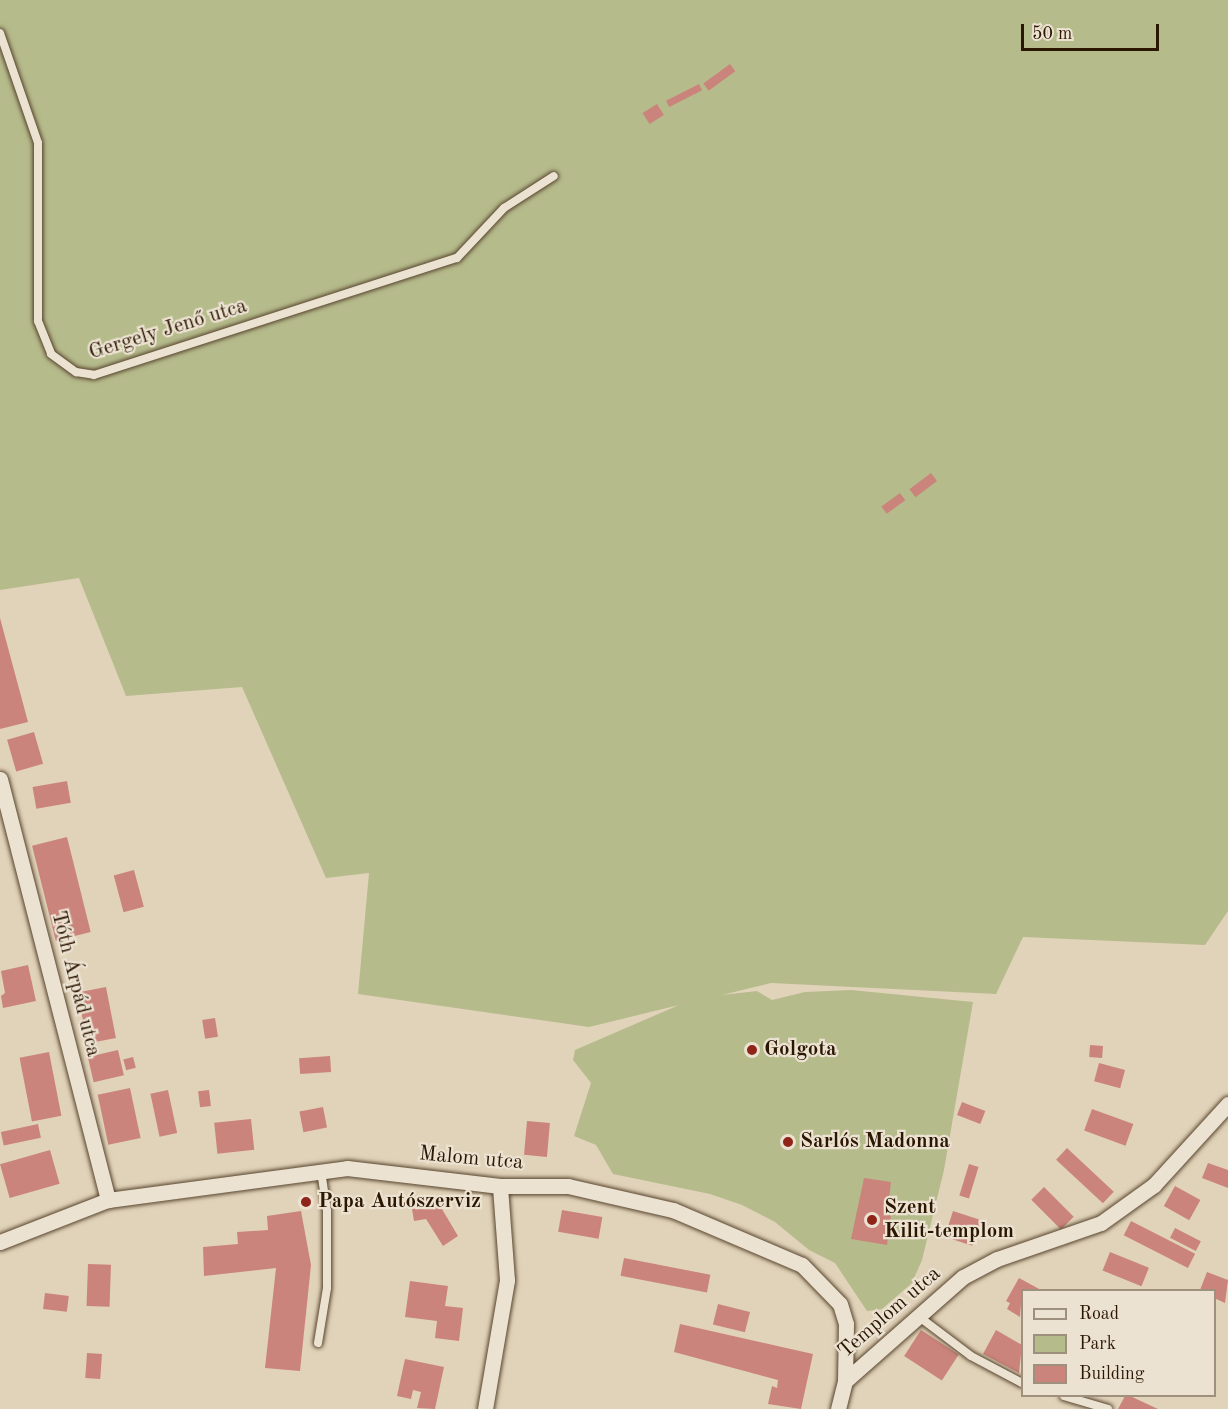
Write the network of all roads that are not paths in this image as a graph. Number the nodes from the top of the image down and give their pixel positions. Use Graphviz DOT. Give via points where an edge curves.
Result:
graph roads {
  1 [pos="0,33"];
  2 [pos="554,176"];
  3 [pos="0,779"];
  4 [pos="1228,1104"];
  5 [pos="321,1171"];
  6 [pos="500,1186"];
  7 [pos="108,1200"];
  8 [pos="0,1242"];
  9 [pos="918,1316"];
  10 [pos="318,1343"];
  11 [pos="845,1381"];
  12 [pos="1021,1382"];
  13 [pos="1070,1397"];
  14 [pos="485,1409"];
  15 [pos="838,1409"];
  16 [pos="1108,1409"];
  1 -- 2 [label="lane, Gergely Jenő utca" via="38,143 38,321 51,354 76,372 94,375 457,258 504,208"];
  3 -- 7 [label="street, Tóth Árpád utca"];
  4 -- 9 [label="street, Templom utca" via="1154,1185 1101,1223 997,1259 963,1277"];
  5 -- 6 [label="street, Malom utca" via="347,1168"];
  5 -- 7 [label="street, Malom utca"];
  5 -- 10 [label="lane" via="327,1211 327,1288"];
  6 -- 11 [label="street, Malom utca" via="568,1185 673,1210 802,1265 840,1304 846,1324"];
  6 -- 14 [label="street" via="507,1280"];
  7 -- 8 [label="street, Malom utca"];
  9 -- 11 [label="street, Templom utca"];
  9 -- 12 [label="lane" via="971,1356"];
  11 -- 15 [label="street, Malom utca"];
  13 -- 16 [label="lane"];
}
